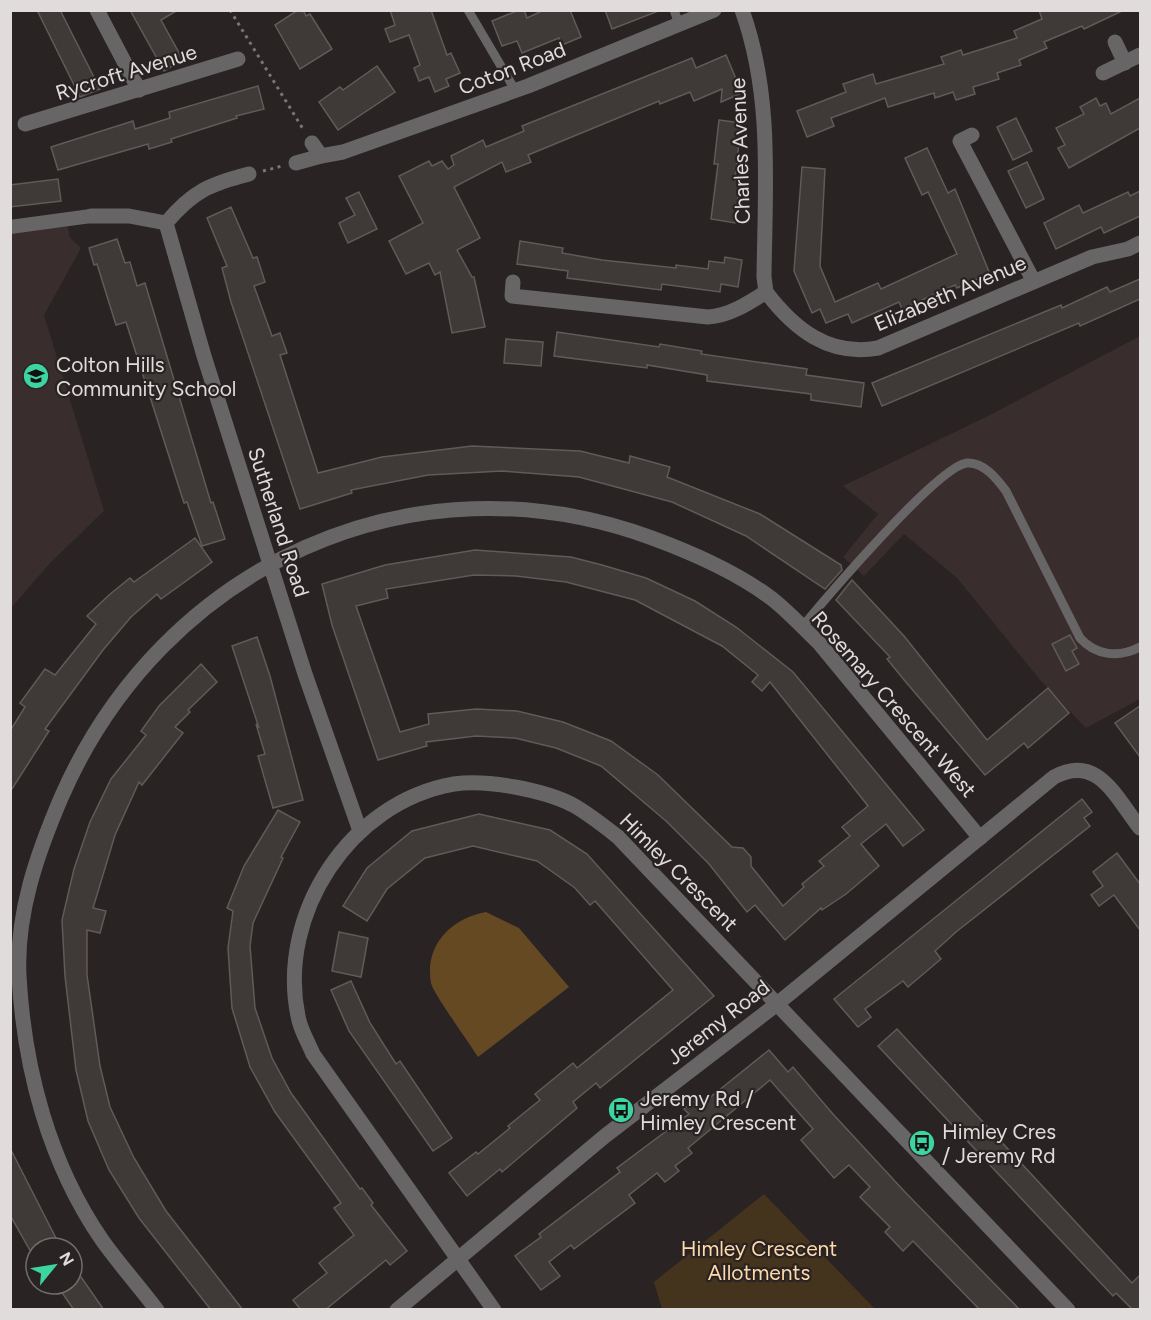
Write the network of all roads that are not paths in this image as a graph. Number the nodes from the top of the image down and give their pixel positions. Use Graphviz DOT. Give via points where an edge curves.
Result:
graph roads {
  1 [pos="97,10"];
  2 [pos="468,10"];
  3 [pos="714,10"];
  4 [pos="742,10"];
  5 [pos="676,17"];
  6 [pos="1115,42"];
  7 [pos="1140,55"];
  8 [pos="238,59"];
  9 [pos="1125,63"];
  10 [pos="1103,74"];
  11 [pos="139,90"];
  12 [pos="516,90"];
  13 [pos="25,124"];
  14 [pos="960,141"];
  15 [pos="296,163"];
  16 [pos="249,174"];
  17 [pos="91,216"];
  18 [pos="166,223"];
  19 [pos="10,226"];
  20 [pos="1140,243"];
  21 [pos="1033,280"];
  22 [pos="766,292"];
  23 [pos="511,296"];
  24 [pos="271,564"];
  25 [pos="802,627"];
  26 [pos="1140,647"];
  27 [pos="1140,828"];
  28 [pos="360,831"];
  29 [pos="980,838"];
  30 [pos="777,1004"];
  31 [pos="461,1259"];
  32 [pos="157,1310"];
  33 [pos="397,1310"];
  34 [pos="494,1310"];
  35 [pos="1068,1310"];
  1 -- 11 [label="street"];
  2 -- 12 [label="lane"];
  3 -- 5 [label="street, Coton Road"];
  4 -- 22 [label="street, Charles Avenue" via="758,62 764,105"];
  5 -- 12 [label="street, Coton Road"];
  6 -- 9 [label="street"];
  7 -- 9 [label="street"];
  8 -- 11 [label="street, Rycroft Avenue"];
  9 -- 10 [label="street"];
  11 -- 13 [label="street, Rycroft Avenue"];
  12 -- 15 [label="street, Coton Road" via="343,152 316,149"];
  14 -- 21 [label="street"];
  16 -- 18 [label="street" via="213,183 195,193"];
  17 -- 18 [label="street" via="129,216"];
  17 -- 19 [label="street"];
  18 -- 24 [label="street, Sutherland Road"];
  20 -- 21 [label="street, Elizabeth Avenue"];
  21 -- 22 [label="street, Elizabeth Avenue" via="867,350 831,346 817,340 794,324"];
  22 -- 23 [label="street" via="747,304 708,317"];
  24 -- 25 [label="street, Rosemary Crescent West" via="355,529 408,515 463,508 546,511 607,522 679,548 772,598"];
  24 -- 28 [label="street, Sutherland Road"];
  24 -- 32 [label="street, Rosemary Crescent West" via="209,605 176,634 102,721 79,759 46,833 26,901 19,973 29,1058 41,1107 69,1184 102,1239"];
  25 -- 26 [label="lane" via="937,480 958,465 969,463 988,471 1006,492 1089,648 1111,654"];
  25 -- 29 [label="street, Rosemary Crescent West"];
  27 -- 29 [label="street, Jeremy Road" via="1097,776 1082,768 1065,771"];
  28 -- 30 [label="street, Himley Crescent" via="405,800 456,784 500,785 557,798 618,837"];
  28 -- 31 [label="street, Himley Crescent" via="320,880 309,903 297,952 298,1017 313,1054 359,1123"];
  29 -- 30 [label="street, Jeremy Road"];
  30 -- 31 [label="street, Jeremy Road" via="605,1136"];
  30 -- 35 [label="street, Himley Crescent"];
  31 -- 33 [label="street, Jeremy Road"];
  31 -- 34 [label="street, Himley Crescent"];
}
